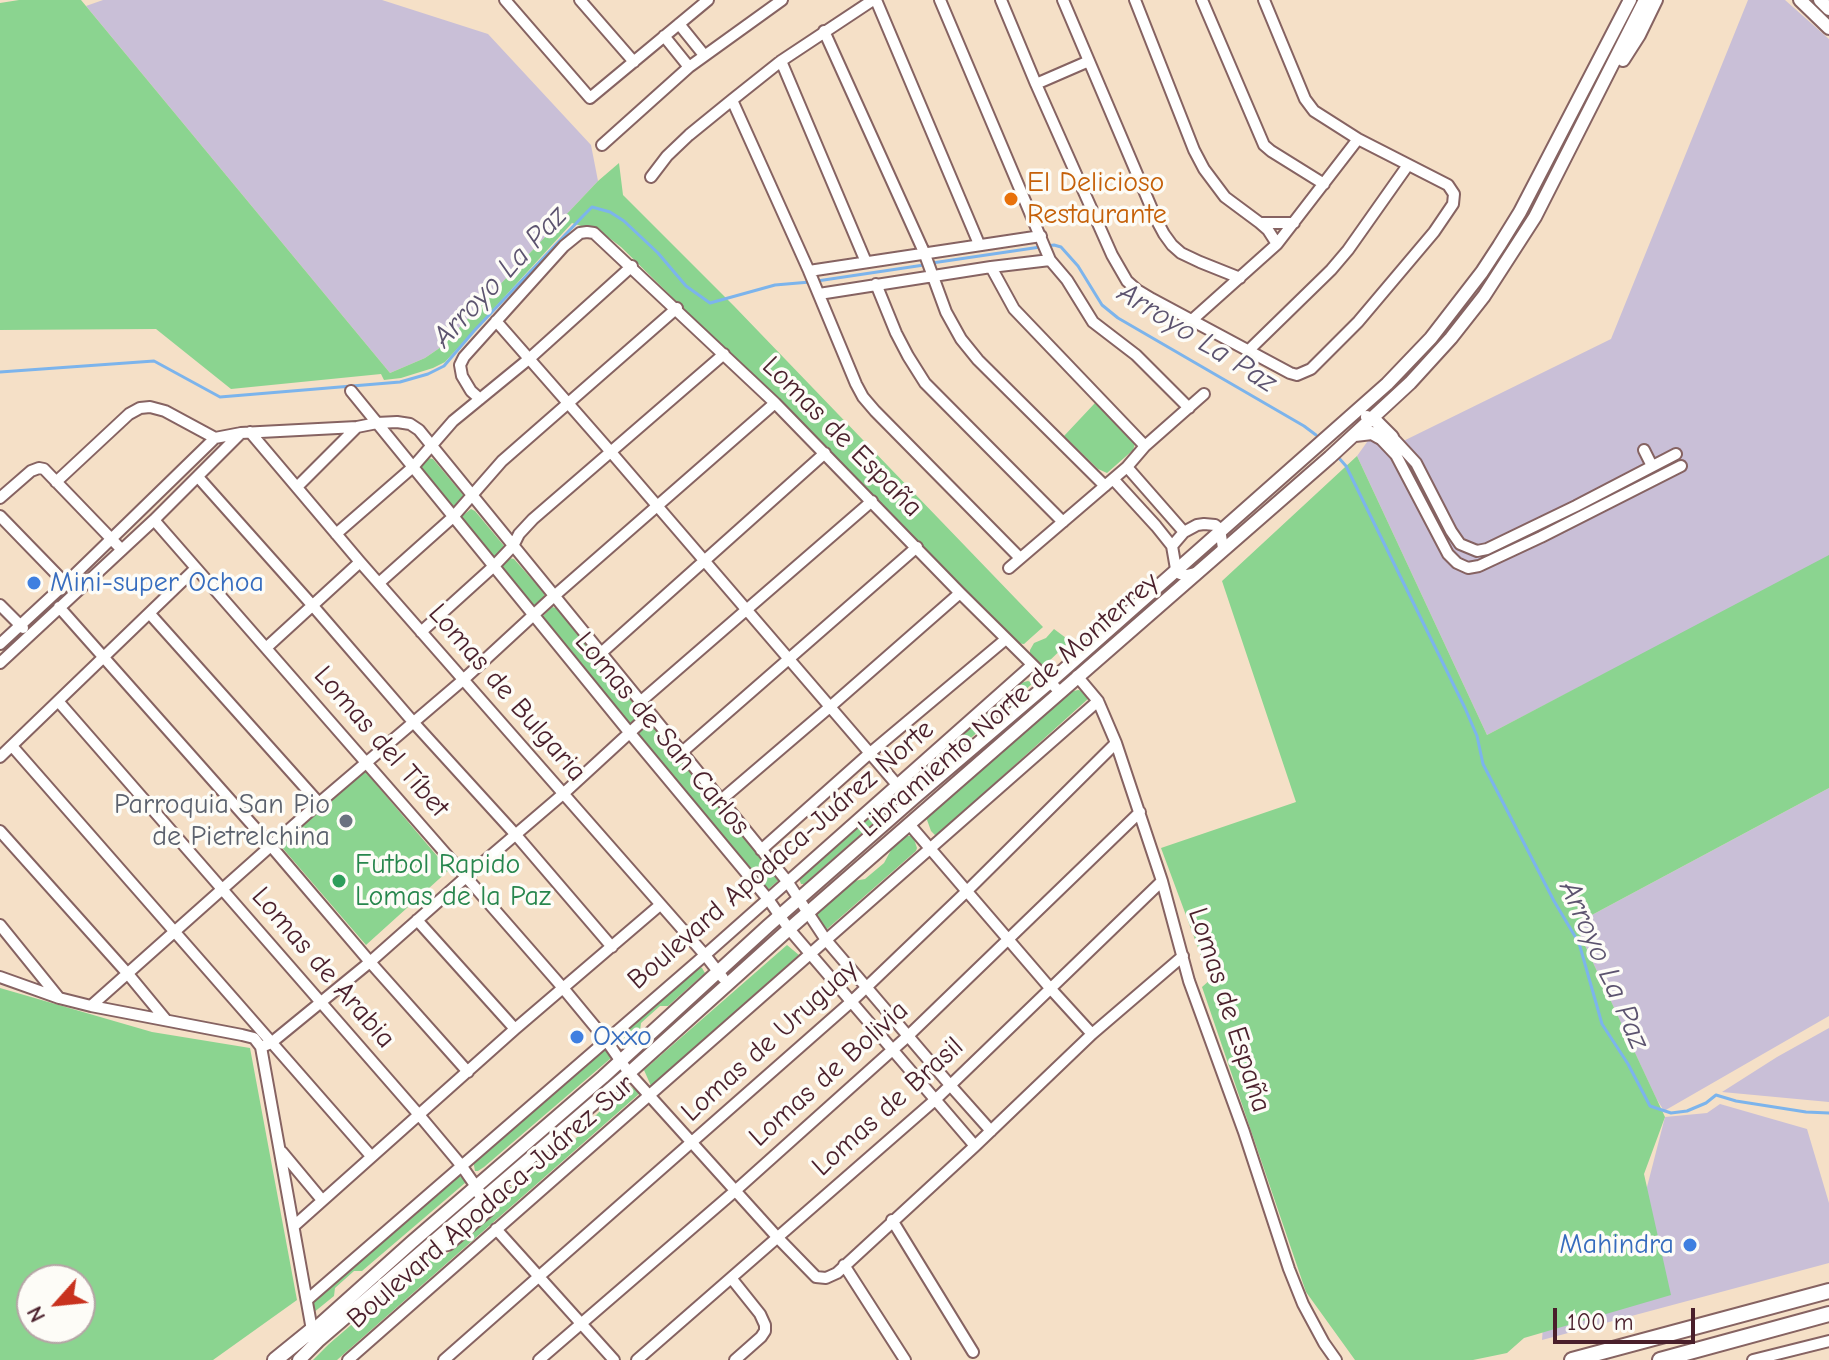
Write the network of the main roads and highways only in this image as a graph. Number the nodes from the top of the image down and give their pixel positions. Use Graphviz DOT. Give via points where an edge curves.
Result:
graph roads {
  1 [pos="1630,0"];
  2 [pos="1645,0"];
  3 [pos="1656,0"];
  4 [pos="1800,0"];
  5 [pos="1820,0"];
  6 [pos="1829,9"];
  7 [pos="1829,28"];
  8 [pos="1598,95"];
  9 [pos="1402,369"];
  10 [pos="1392,401"];
  11 [pos="1369,420"];
  12 [pos="1352,436"];
  13 [pos="1383,436"];
  14 [pos="1328,438"];
  15 [pos="476,1192"];
  16 [pos="1829,1291"];
  17 [pos="1829,1314"];
  18 [pos="315,1335"];
  19 [pos="275,1360"];
  20 [pos="284,1360"];
  21 [pos="299,1360"];
  22 [pos="1572,1360"];
  23 [pos="1660,1360"];
  1 -- 9 [label="main road" via="1520,212 1482,272"];
  2 -- 8 [label="main road, Libramiento Norte de Monterrey"];
  3 -- 8 [label="main road"];
  4 -- 7 [label="main road"];
  5 -- 6 [label="main road"];
  8 -- 10 [label="main road, Libramiento Norte de Monterrey" via="1535,217 1484,296"];
  9 -- 11 [label="main road" via="1400,381 1370,411"];
  9 -- 14 [label="main road"];
  10 -- 11 [label="main road, Libramiento Norte de Monterrey"];
  10 -- 13 [label="main road"];
  11 -- 12 [label="main road, Libramiento Norte de Monterrey"];
  11 -- 13 [label="main road"];
  11 -- 14 [label="main road" via="1359,420"];
  12 -- 13 [label="main road"];
  12 -- 15 [label="main road, Libramiento Norte de Monterrey" via="629,1073"];
  14 -- 15 [label="main road" via="799,899"];
  15 -- 18 [label="main road"];
  15 -- 18 [label="main road, Libramiento Norte de Monterrey" via="424,1249"];
  16 -- 22 [label="highway"];
  17 -- 23 [label="highway"];
  18 -- 19 [label="highway"];
  18 -- 20 [label="main road"];
  18 -- 21 [label="main road, Libramiento Norte de Monterrey"];
}
